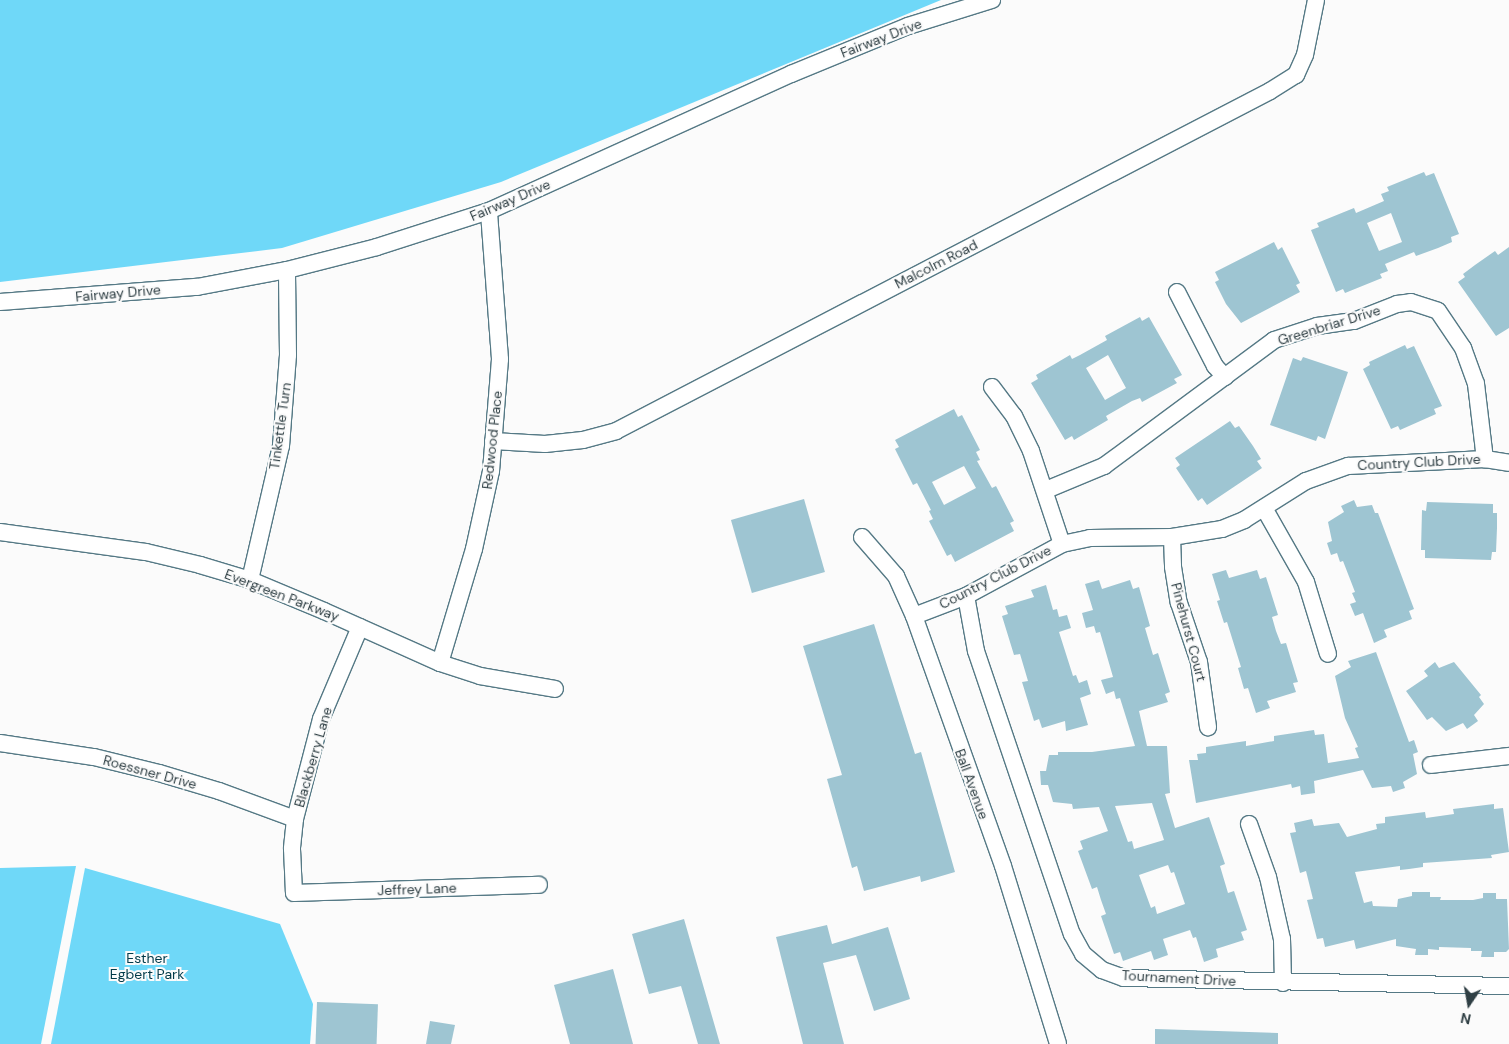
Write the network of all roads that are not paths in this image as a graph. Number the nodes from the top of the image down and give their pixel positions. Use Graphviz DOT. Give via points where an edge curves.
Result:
graph roads {
  1 [pos="992,0"];
  2 [pos="1316,0"];
  3 [pos="489,211"];
  4 [pos="287,270"];
  5 [pos="1177,292"];
  6 [pos="0,302"];
  7 [pos="1225,377"];
  8 [pos="992,387"];
  9 [pos="493,441"];
  10 [pos="1485,459"];
  11 [pos="1509,463"];
  12 [pos="1046,490"];
  13 [pos="1264,508"];
  14 [pos="0,532"];
  15 [pos="862,537"];
  16 [pos="1172,537"];
  17 [pos="1062,544"];
  18 [pos="250,580"];
  19 [pos="966,596"];
  20 [pos="914,616"];
  21 [pos="360,626"];
  22 [pos="1328,654"];
  23 [pos="440,663"];
  24 [pos="555,689"];
  25 [pos="1208,727"];
  26 [pos="0,743"];
  27 [pos="1509,756"];
  28 [pos="1431,765"];
  29 [pos="294,819"];
  30 [pos="1249,824"];
  31 [pos="539,885"];
  32 [pos="294,893"];
  33 [pos="1283,983"];
  34 [pos="1509,986"];
  35 [pos="1058,1044"];
  1 -- 3 [label="street, Fairway Drive" via="908,26 791,74"];
  2 -- 9 [label="street, Malcolm Road" via="1305,55 1296,75 1270,91 616,430 583,440 545,444"];
  3 -- 4 [label="street, Fairway Drive" via="377,247"];
  3 -- 9 [label="street, Redwood Place" via="500,359"];
  4 -- 6 [label="street, Fairway Drive" via="197,287"];
  4 -- 18 [label="street, Tinkettle Turn" via="288,355 281,446"];
  5 -- 7 [label="street" via="1215,366"];
  7 -- 10 [label="street, Greenbriar Drive" via="1274,340 1298,331 1354,321 1397,304 1426,304 1438,311 1463,348 1476,384"];
  7 -- 12 [label="street, Greenbriar Drive" via="1104,466"];
  8 -- 12 [label="street" via="1014,416 1032,451"];
  9 -- 23 [label="street, Redwood Place" via="491,471 474,549"];
  10 -- 11 [label="street, Country Club Drive"];
  10 -- 13 [label="street, Country Club Drive" via="1348,466 1306,481"];
  12 -- 17 [label="street"];
  13 -- 16 [label="street, Country Club Drive" via="1222,529"];
  13 -- 22 [label="street" via="1306,582"];
  14 -- 18 [label="street, Evergreen Parkway" via="146,552"];
  15 -- 20 [label="street, Ball Avenue" via="896,576"];
  16 -- 17 [label="street, Country Club Drive" via="1114,536"];
  16 -- 25 [label="street, Pinehurst Court" via="1179,603 1199,662"];
  17 -- 19 [label="street, Country Club Drive"];
  18 -- 21 [label="street, Evergreen Parkway"];
  19 -- 20 [label="street, Country Club Drive"];
  19 -- 33 [label="street, Tournament Drive" via="976,651 1072,934 1082,954 1102,970 1124,978"];
  20 -- 35 [label="street, Ball Avenue" via="1002,866"];
  21 -- 23 [label="street, Evergreen Parkway"];
  21 -- 29 [label="street, Blackberry Lane" via="321,719"];
  23 -- 24 [label="street, Evergreen Parkway" via="480,676"];
  26 -- 29 [label="street, Roessner Drive" via="94,756 219,791"];
  27 -- 28 [label="street"];
  29 -- 32 [label="street, Blackberry Lane"];
  30 -- 33 [label="street" via="1282,939"];
  31 -- 32 [label="street, Jeffrey Lane"];
  33 -- 34 [label="street, Tournament Drive"];
}
